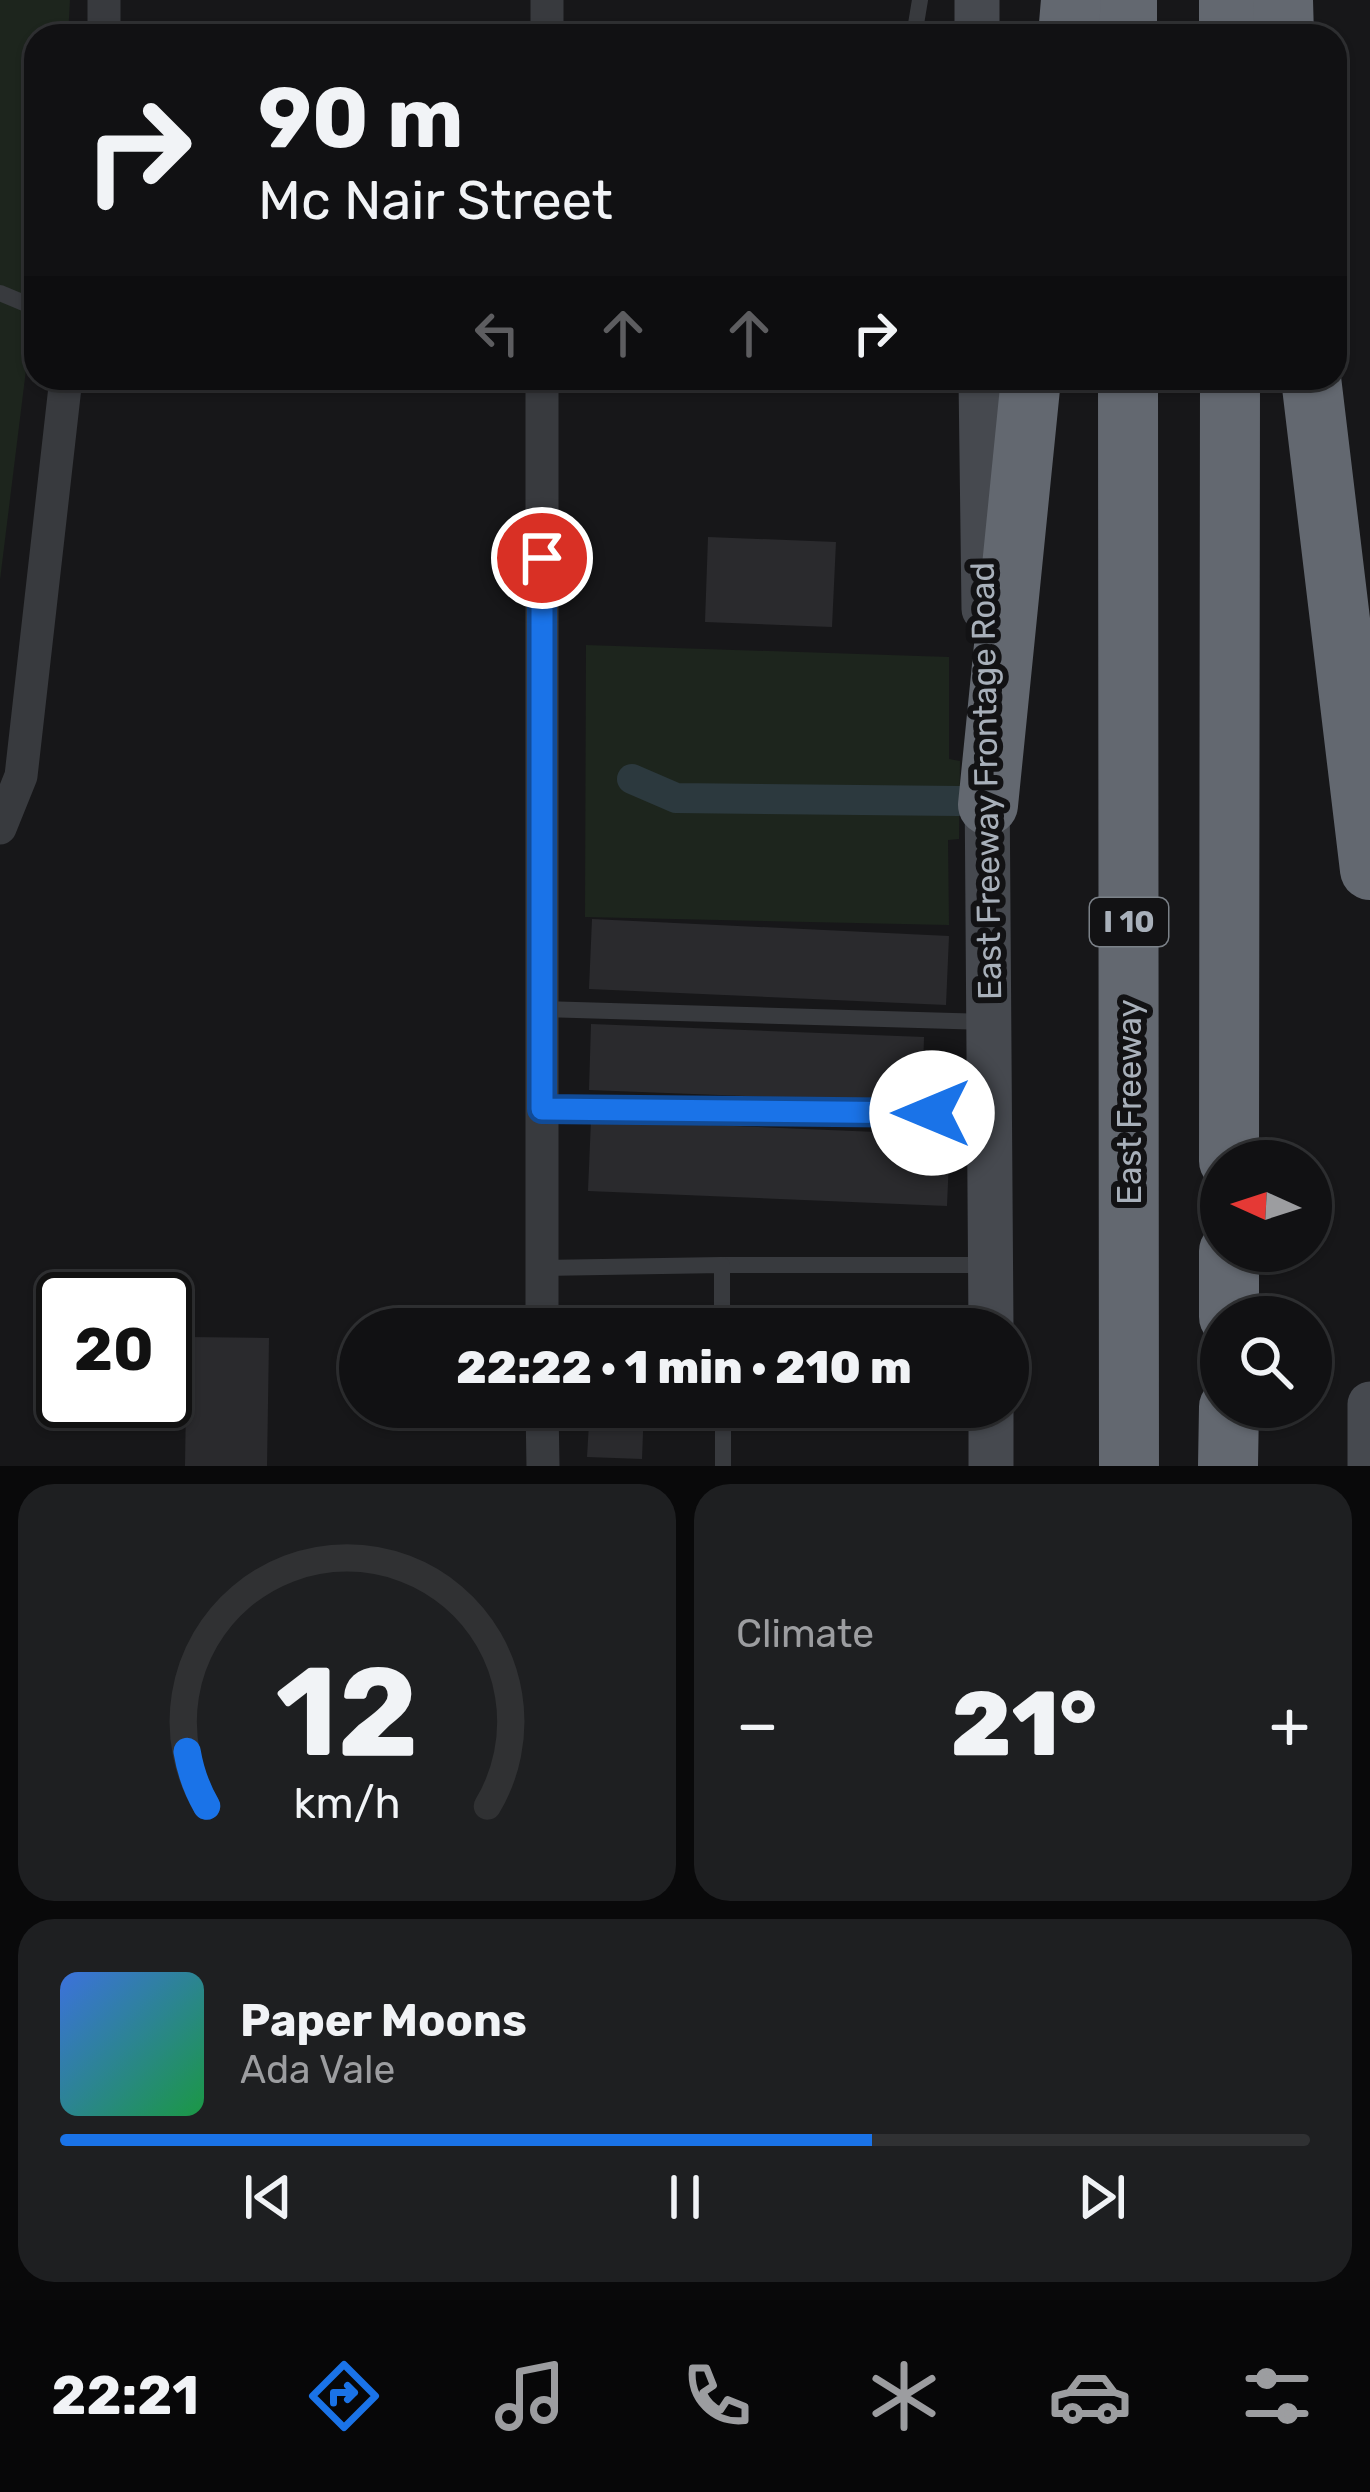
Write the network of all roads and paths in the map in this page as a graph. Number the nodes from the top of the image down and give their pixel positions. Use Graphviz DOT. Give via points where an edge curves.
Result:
graph roads {
  1 [pos="65,390"];
  2 [pos="542,390"];
  3 [pos="981,390"];
  4 [pos="1030,390"];
  5 [pos="1128,390"];
  6 [pos="1229,390"];
  7 [pos="1313,390"];
  8 [pos="988,805"];
  9 [pos="0,827"];
  10 [pos="1370,870"];
  11 [pos="542,1009"];
  12 [pos="989,1022"];
  13 [pos="989,1073"];
  14 [pos="542,1109"];
  15 [pos="1229,1140"];
  16 [pos="722,1265"];
  17 [pos="990,1265"];
  18 [pos="542,1268"];
  19 [pos="542,1308"];
  20 [pos="722,1308"];
  21 [pos="991,1308"];
  22 [pos="1370,1404"];
  23 [pos="542,1428"];
  24 [pos="723,1428"];
  25 [pos="991,1428"];
  26 [pos="1228,1428"];
  27 [pos="542,1466"];
  28 [pos="723,1466"];
  29 [pos="992,1466"];
  30 [pos="1129,1466"];
  31 [pos="1228,1466"];
  32 [pos="1370,1466"];
  1 -- 9 [label="street" via="21,776"];
  2 -- 11 [label="street"];
  3 -- 8 [label="main road, East Freeway Frontage Road"];
  4 -- 8 [label="highway"];
  5 -- 30 [label="highway, East Freeway / I 10"];
  6 -- 15 [label="highway"];
  7 -- 10 [label="highway"];
  8 -- 12 [label="main road, East Freeway Frontage Road"];
  11 -- 12 [label="lane"];
  11 -- 14 [label="street"];
  12 -- 13 [label="main road, East Freeway Frontage Road"];
  13 -- 14 [label="lane" via="937,1074 932,1113"];
  13 -- 17 [label="main road, East Freeway Frontage Road"];
  14 -- 18 [label="street"];
  16 -- 17 [label="lane"];
  16 -- 18 [label="lane"];
  16 -- 20 [label="lane"];
  17 -- 21 [label="main road, East Freeway Frontage Road"];
  18 -- 19 [label="street"];
  22 -- 32 [label="main road"];
  23 -- 27 [label="street"];
  24 -- 28 [label="lane"];
  25 -- 29 [label="main road"];
  26 -- 31 [label="highway"];
}
